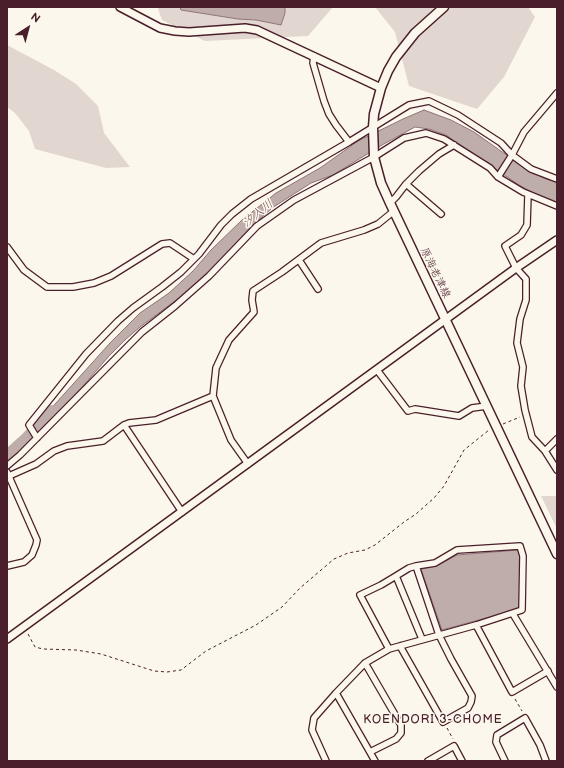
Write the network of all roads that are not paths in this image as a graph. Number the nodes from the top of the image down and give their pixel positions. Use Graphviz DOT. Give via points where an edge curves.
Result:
graph roads {
  1 [pos="120,7"];
  2 [pos="444,7"];
  3 [pos="314,56"];
  4 [pos="381,88"];
  5 [pos="557,93"];
  6 [pos="373,127"];
  7 [pos="349,142"];
  8 [pos="454,145"];
  9 [pos="374,155"];
  10 [pos="511,156"];
  11 [pos="498,176"];
  12 [pos="557,179"];
  13 [pos="406,184"];
  14 [pos="528,195"];
  15 [pos="390,203"];
  16 [pos="557,206"];
  17 [pos="394,211"];
  18 [pos="441,214"];
  19 [pos="556,242"];
  20 [pos="7,247"];
  21 [pos="194,259"];
  22 [pos="299,260"];
  23 [pos="516,268"];
  24 [pos="318,289"];
  25 [pos="445,320"];
  26 [pos="377,370"];
  27 [pos="213,396"];
  28 [pos="487,406"];
  29 [pos="124,425"];
  30 [pos="37,438"];
  31 [pos="557,438"];
  32 [pos="545,451"];
  33 [pos="248,464"];
  34 [pos="7,466"];
  35 [pos="557,470"];
  36 [pos="8,474"];
  37 [pos="182,512"];
  38 [pos="557,554"];
  39 [pos="7,566"];
  40 [pos="416,566"];
  41 [pos="396,576"];
  42 [pos="513,614"];
  43 [pos="476,625"];
  44 [pos="439,635"];
  45 [pos="7,639"];
  46 [pos="422,639"];
  47 [pos="400,646"];
  48 [pos="389,648"];
  49 [pos="365,663"];
  50 [pos="548,671"];
  51 [pos="557,687"];
  52 [pos="336,693"];
  53 [pos="370,752"];
  54 [pos="326,761"];
  55 [pos="375,761"];
  56 [pos="428,761"];
  57 [pos="462,761"];
  58 [pos="505,761"];
  59 [pos="546,761"];
  1 -- 3 [label="street" via="160,28 174,31 245,28 257,30"];
  2 -- 4 [label="main road, 原海老津線" via="406,44 396,57"];
  3 -- 4 [label="street"];
  3 -- 7 [label="street" via="313,63 324,101 336,125"];
  4 -- 6 [label="main road, 原海老津線"];
  5 -- 10 [label="street" via="524,132"];
  6 -- 7 [label="street"];
  6 -- 9 [label="main road, 原海老津線"];
  6 -- 10 [label="street" via="409,105 429,101 458,115 501,143"];
  7 -- 21 [label="street" via="251,199 221,225"];
  8 -- 9 [label="street" via="426,133 404,138"];
  8 -- 11 [label="street"];
  8 -- 13 [label="street"];
  9 -- 15 [label="main road, 原海老津線" via="381,183"];
  9 -- 30 [label="street" via="294,200 257,226 209,276 142,332"];
  10 -- 11 [label="street"];
  10 -- 12 [label="street" via="531,169"];
  11 -- 14 [label="street"];
  13 -- 15 [label="street"];
  13 -- 18 [label="street"];
  14 -- 16 [label="street"];
  14 -- 23 [label="street" via="527,225 521,235 504,246"];
  15 -- 17 [label="main road, 原海老津線"];
  17 -- 22 [label="street" via="378,224 321,243"];
  17 -- 25 [label="main road, 原海老津線"];
  19 -- 23 [label="street"];
  20 -- 21 [label="street" via="24,270 47,287 73,287 94,283 111,276 162,244 170,243"];
  21 -- 30 [label="street" via="162,288 118,321 86,354 29,425"];
  22 -- 24 [label="street"];
  22 -- 27 [label="street" via="253,291 254,312 229,340 222,354 216,368"];
  23 -- 25 [label="street"];
  23 -- 32 [label="street" via="526,279 526,300 517,343 523,367 521,386 524,410 532,437"];
  25 -- 26 [label="street"];
  25 -- 28 [label="main road, 原海老津線"];
  26 -- 28 [label="street" via="408,411 415,409 459,416 472,408"];
  26 -- 33 [label="street"];
  27 -- 29 [label="street" via="156,420"];
  27 -- 33 [label="street" via="231,440"];
  28 -- 38 [label="main road, 原海老津線"];
  29 -- 36 [label="street" via="103,441 54,450 36,464"];
  29 -- 37 [label="street"];
  30 -- 34 [label="street"];
  31 -- 32 [label="street"];
  32 -- 35 [label="street"];
  33 -- 37 [label="street"];
  36 -- 39 [label="street" via="37,540 32,555 24,562"];
  37 -- 45 [label="street"];
  40 -- 41 [label="street"];
  40 -- 42 [label="street" via="435,563 457,550 520,546 523,556 522,610"];
  40 -- 44 [label="street"];
  41 -- 46 [label="street"];
  41 -- 48 [label="street" via="360,595"];
  42 -- 43 [label="street"];
  42 -- 50 [label="street"];
  43 -- 44 [label="street"];
  43 -- 50 [label="street" via="512,692"];
  44 -- 46 [label="street"];
  44 -- 47 [label="street" via="472,696 468,708 443,722"];
  46 -- 47 [label="street"];
  47 -- 48 [label="street"];
  48 -- 49 [label="street"];
  49 -- 52 [label="street"];
  49 -- 53 [label="street" via="401,725 396,739"];
  50 -- 51 [label="street"];
  52 -- 53 [label="street"];
  52 -- 54 [label="street" via="313,722 312,730"];
  53 -- 55 [label="street"];
  56 -- 57 [label="street" via="454,746"];
  58 -- 59 [label="street" via="496,742 497,734 525,718"];
}
